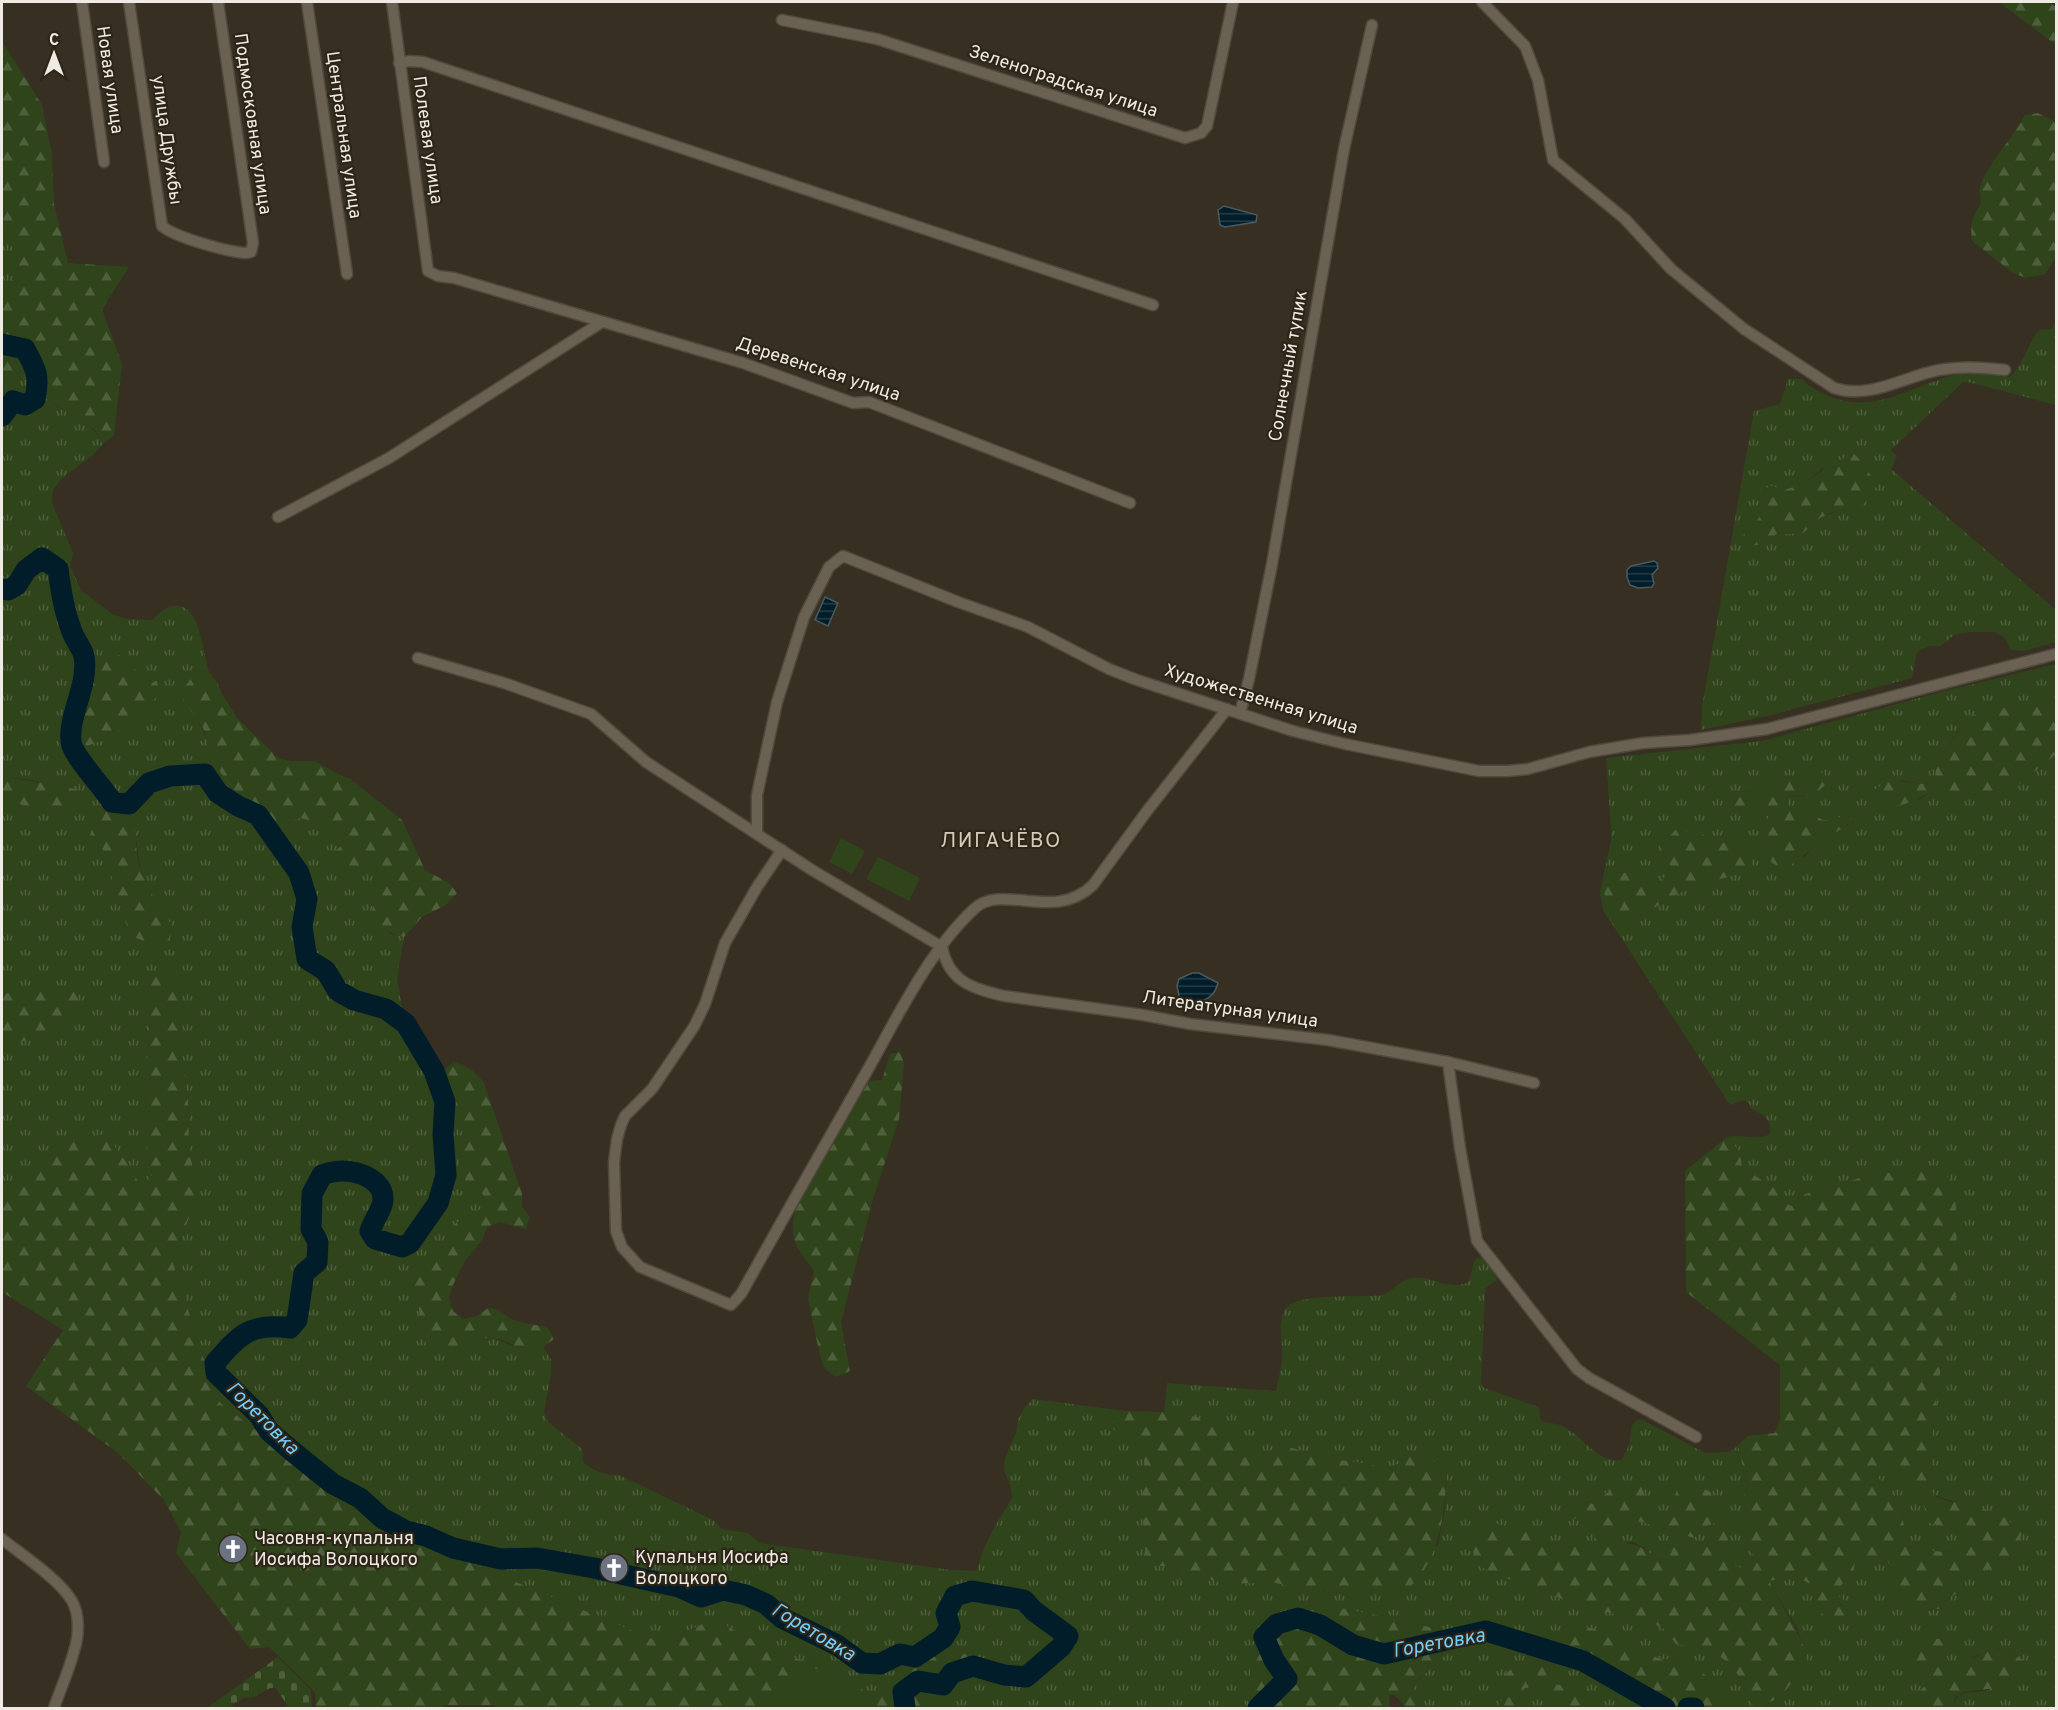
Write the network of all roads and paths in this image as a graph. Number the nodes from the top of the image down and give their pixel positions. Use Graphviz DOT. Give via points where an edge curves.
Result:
graph roads {
  1 [pos="82,2"];
  2 [pos="129,2"];
  3 [pos="218,2"];
  4 [pos="307,2"];
  5 [pos="392,2"];
  6 [pos="1233,2"];
  7 [pos="1482,2"];
  8 [pos="782,20"];
  9 [pos="1372,25"];
  10 [pos="399,63"];
  11 [pos="104,162"];
  12 [pos="251,252"];
  13 [pos="347,274"];
  14 [pos="438,276"];
  15 [pos="1154,305"];
  16 [pos="602,322"];
  17 [pos="2005,370"];
  18 [pos="1130,504"];
  19 [pos="278,517"];
  20 [pos="2056,654"];
  21 [pos="418,658"];
  22 [pos="1227,708"];
  23 [pos="1240,713"];
  24 [pos="757,832"];
  25 [pos="782,850"];
  26 [pos="942,947"];
  27 [pos="1448,1062"];
  28 [pos="1534,1083"];
  29 [pos="1696,1437"];
  30 [pos="2,1539"];
  31 [pos="54,1708"];
  1 -- 11 [label="street, Новая улица"];
  2 -- 12 [label="street, улица Дружбы" via="162,226 197,241"];
  3 -- 12 [label="street, Подмосковная улица" via="253,243"];
  4 -- 13 [label="street, Центральная улица"];
  5 -- 10 [label="street, Полевая улица"];
  6 -- 8 [label="street, Зеленоградская улица" via="1207,126 1202,133 1185,138 877,39"];
  7 -- 17 [label="street" via="1525,46 1538,80 1553,160 1625,219 1671,269 1744,329 1834,388 1845,391 1875,389 1938,370"];
  9 -- 23 [label="street, Солнечный тупик" via="1344,149 1272,564"];
  10 -- 14 [label="street, Полевая улица" via="428,272"];
  10 -- 15 [label="street" via="423,62"];
  14 -- 16 [label="street, Деревенская улица"];
  16 -- 18 [label="street, Деревенская улица" via="743,363 853,403 869,402"];
  16 -- 19 [label="street" via="389,458"];
  20 -- 23 [label="street, Художественная улица" via="1767,729 1643,743 1507,771 1479,771 1345,744"];
  21 -- 24 [label="street" via="591,714 646,762"];
  22 -- 23 [label="street, Художественная улица"];
  22 -- 24 [label="street, Художественная улица" via="1109,669 1028,627 843,556 829,567 804,617 777,702 757,795"];
  22 -- 26 [label="street" via="1082,895 1049,903 989,900 973,910"];
  24 -- 25 [label="street"];
  25 -- 26 [label="street"];
  25 -- 26 [label="street" via="725,943 695,1025 652,1089 621,1125 614,1162 616,1231 622,1247 640,1267 731,1305 741,1294 904,1005"];
  26 -- 27 [label="street, Литературная улица" via="947,967 963,982 986,992 1190,1024 1328,1040"];
  27 -- 28 [label="street, Литературная улица"];
  27 -- 29 [label="street" via="1477,1241 1577,1369"];
  30 -- 31 [label="street" via="73,1602 78,1619 76,1642"];
}
